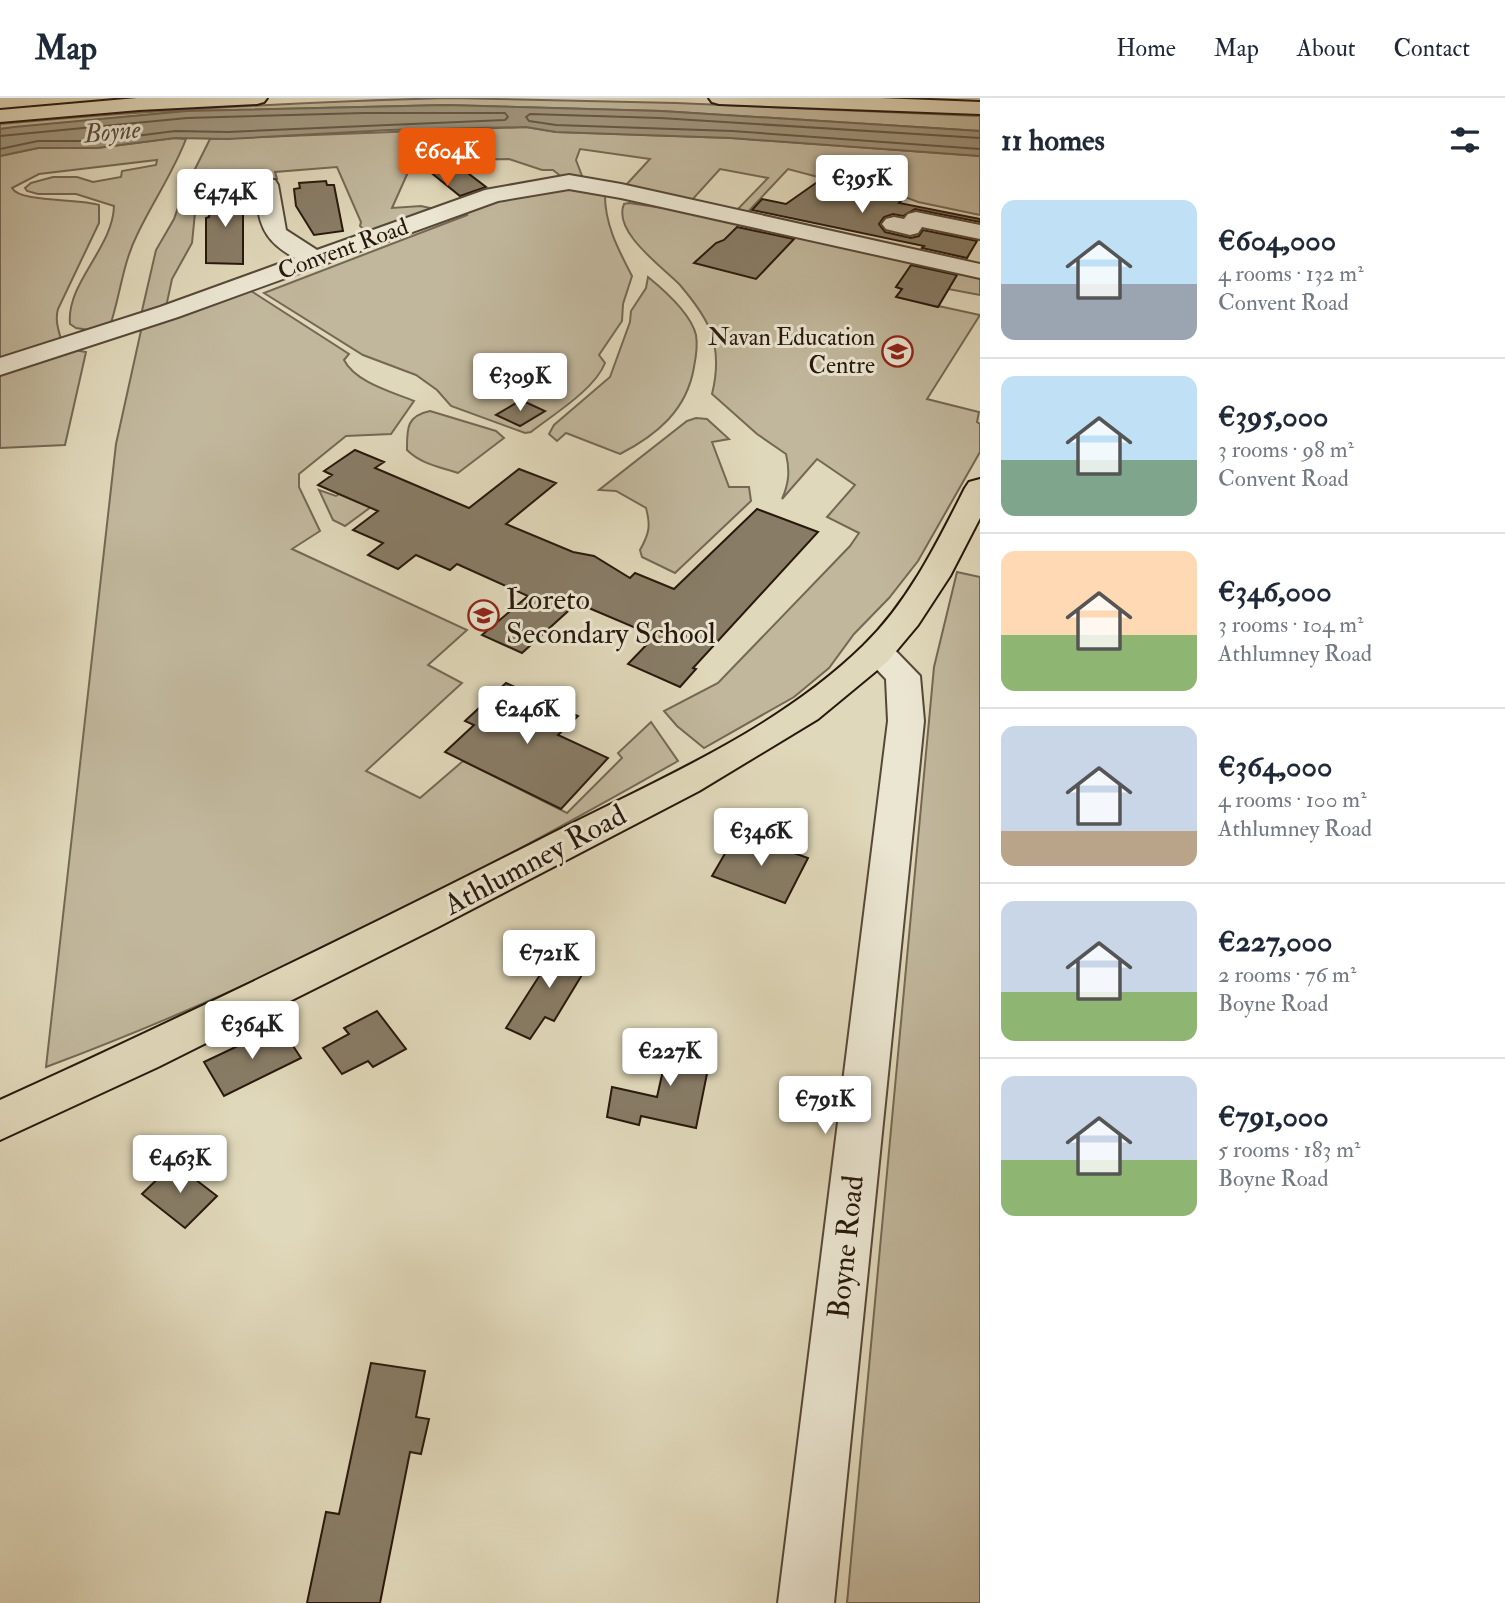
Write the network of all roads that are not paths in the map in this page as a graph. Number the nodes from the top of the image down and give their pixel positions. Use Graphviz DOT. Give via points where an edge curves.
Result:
graph roads {
  1 [pos="257,98"];
  2 [pos="719,98"];
  3 [pos="980,108"];
  4 [pos="0,116"];
  5 [pos="267,185"];
  6 [pos="894,224"];
  7 [pos="980,232"];
  8 [pos="314,259"];
  9 [pos="980,271"];
  10 [pos="0,367"];
  11 [pos="980,488"];
  12 [pos="877,652"];
  13 [pos="0,1121"];
  14 [pos="806,1603"];
  1 -- 4 [label="main road"];
  2 -- 3 [label="main road"];
  5 -- 8 [label="street" via="272,232"];
  6 -- 7 [label="street" via="910,228 916,219"];
  8 -- 9 [label="street, Convent Road" via="493,195 569,183"];
  8 -- 10 [label="street, Convent Road"];
  11 -- 12 [label="main road, Athlumney Road" via="923,591"];
  12 -- 13 [label="main road, Athlumney Road" via="824,699 708,769 354,954"];
  12 -- 14 [label="street, Boyne Road" via="903,676 906,721"];
}
